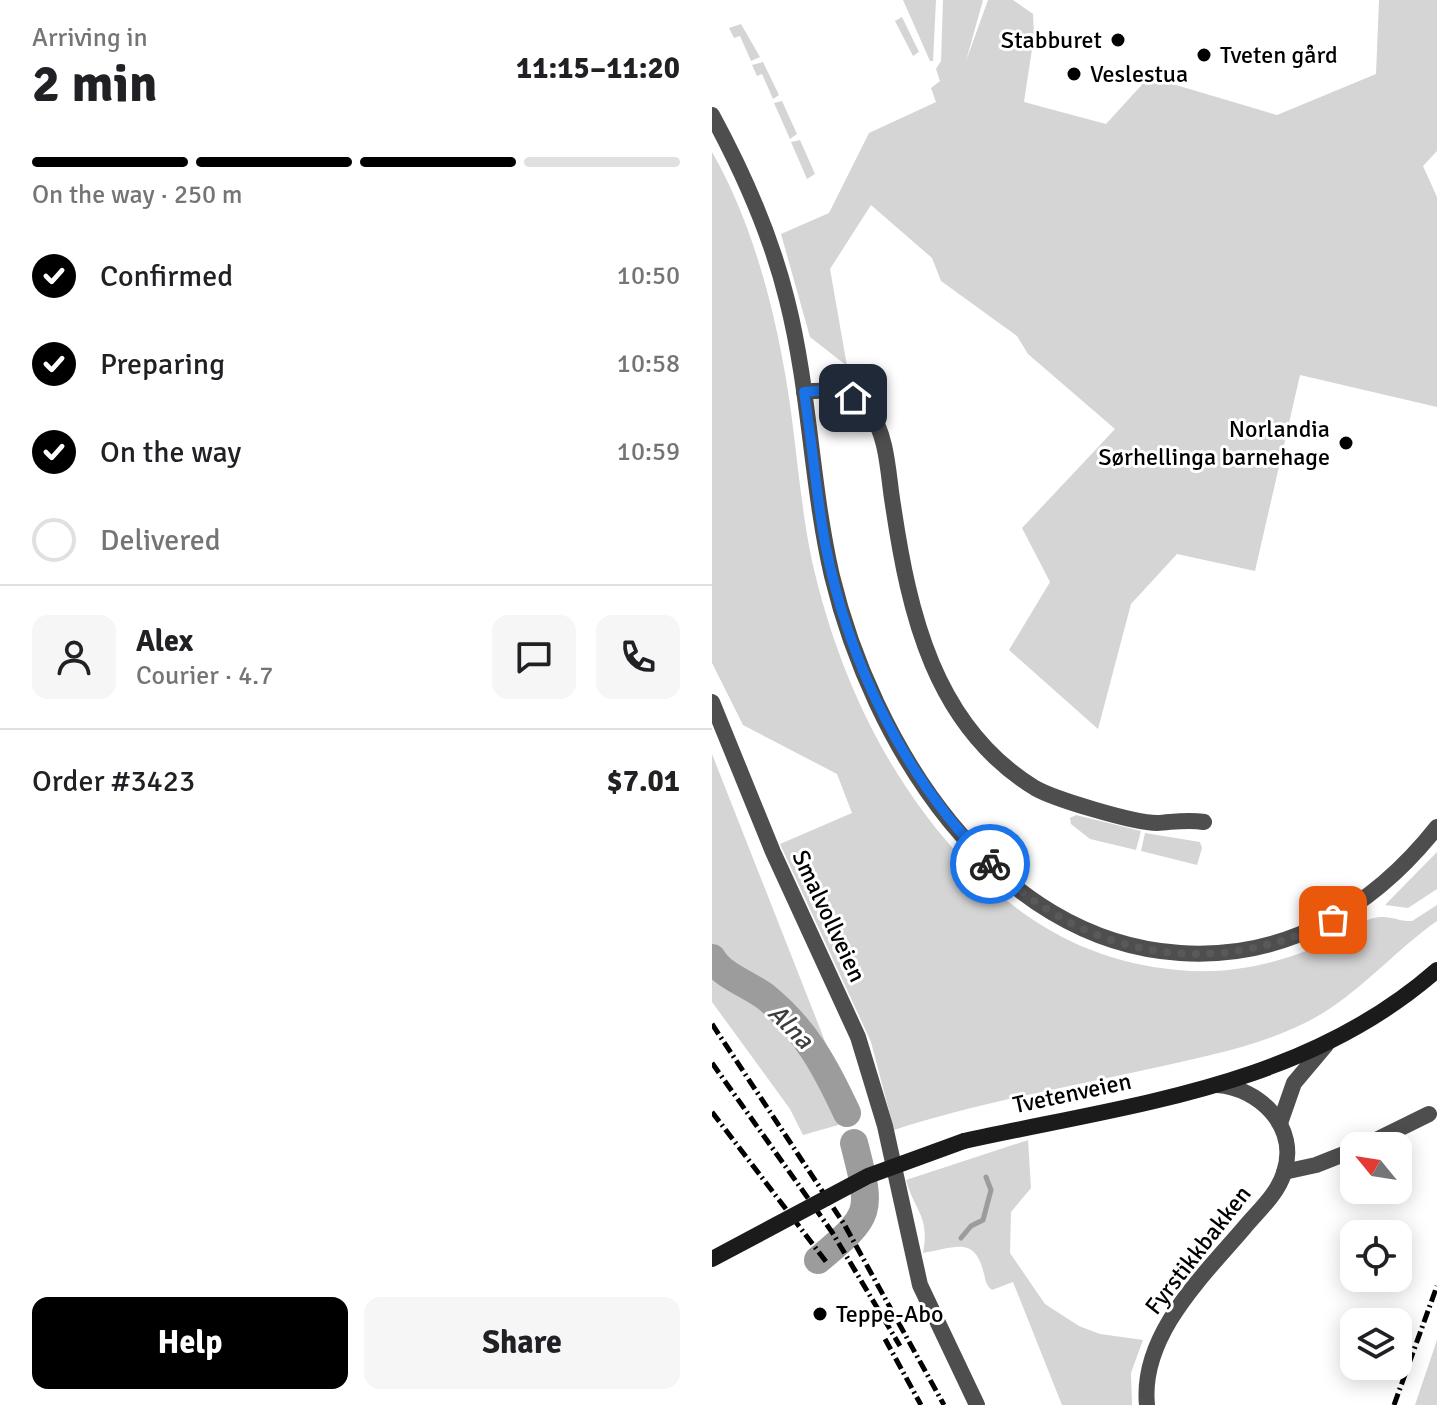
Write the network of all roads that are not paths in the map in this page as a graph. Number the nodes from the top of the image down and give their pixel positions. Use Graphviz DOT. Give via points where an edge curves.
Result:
graph roads {
  1 [pos="712,115"];
  2 [pos="804,392"];
  3 [pos="712,702"];
  4 [pos="1204,822"];
  5 [pos="1437,827"];
  6 [pos="1437,970"];
  7 [pos="1326,1045"];
  8 [pos="1217,1085"];
  9 [pos="1429,1114"];
  10 [pos="1280,1123"];
  11 [pos="1392,1132"];
  12 [pos="1340,1156"];
  13 [pos="1284,1172"];
  14 [pos="712,1259"];
  15 [pos="977,1405"];
  16 [pos="1147,1405"];
  1 -- 2 [label="street" via="744,178 779,272"];
  2 -- 4 [label="street" via="848,394 873,415 921,638 941,688 979,740 1047,794 1154,823 1182,818"];
  2 -- 5 [label="street" via="833,577 853,646 880,706 920,780 963,835 1007,880 1049,912 1109,940 1155,951 1213,954 1263,947 1312,931 1369,897"];
  3 -- 15 [label="street, Smalvollveien" via="773,852 858,1037 920,1285"];
  6 -- 7 [label="main road, Tvetenveien"];
  7 -- 8 [label="main road, Tvetenveien"];
  7 -- 10 [label="street" via="1294,1083"];
  8 -- 10 [label="street" via="1259,1098"];
  8 -- 14 [label="main road, Tvetenveien, bridge" via="964,1141 868,1176"];
  9 -- 11 [label="street"];
  10 -- 13 [label="street"];
  12 -- 13 [label="street"];
  13 -- 16 [label="street, Fyrstikkbakken" via="1266,1203 1161,1335 1146,1372"];
}
